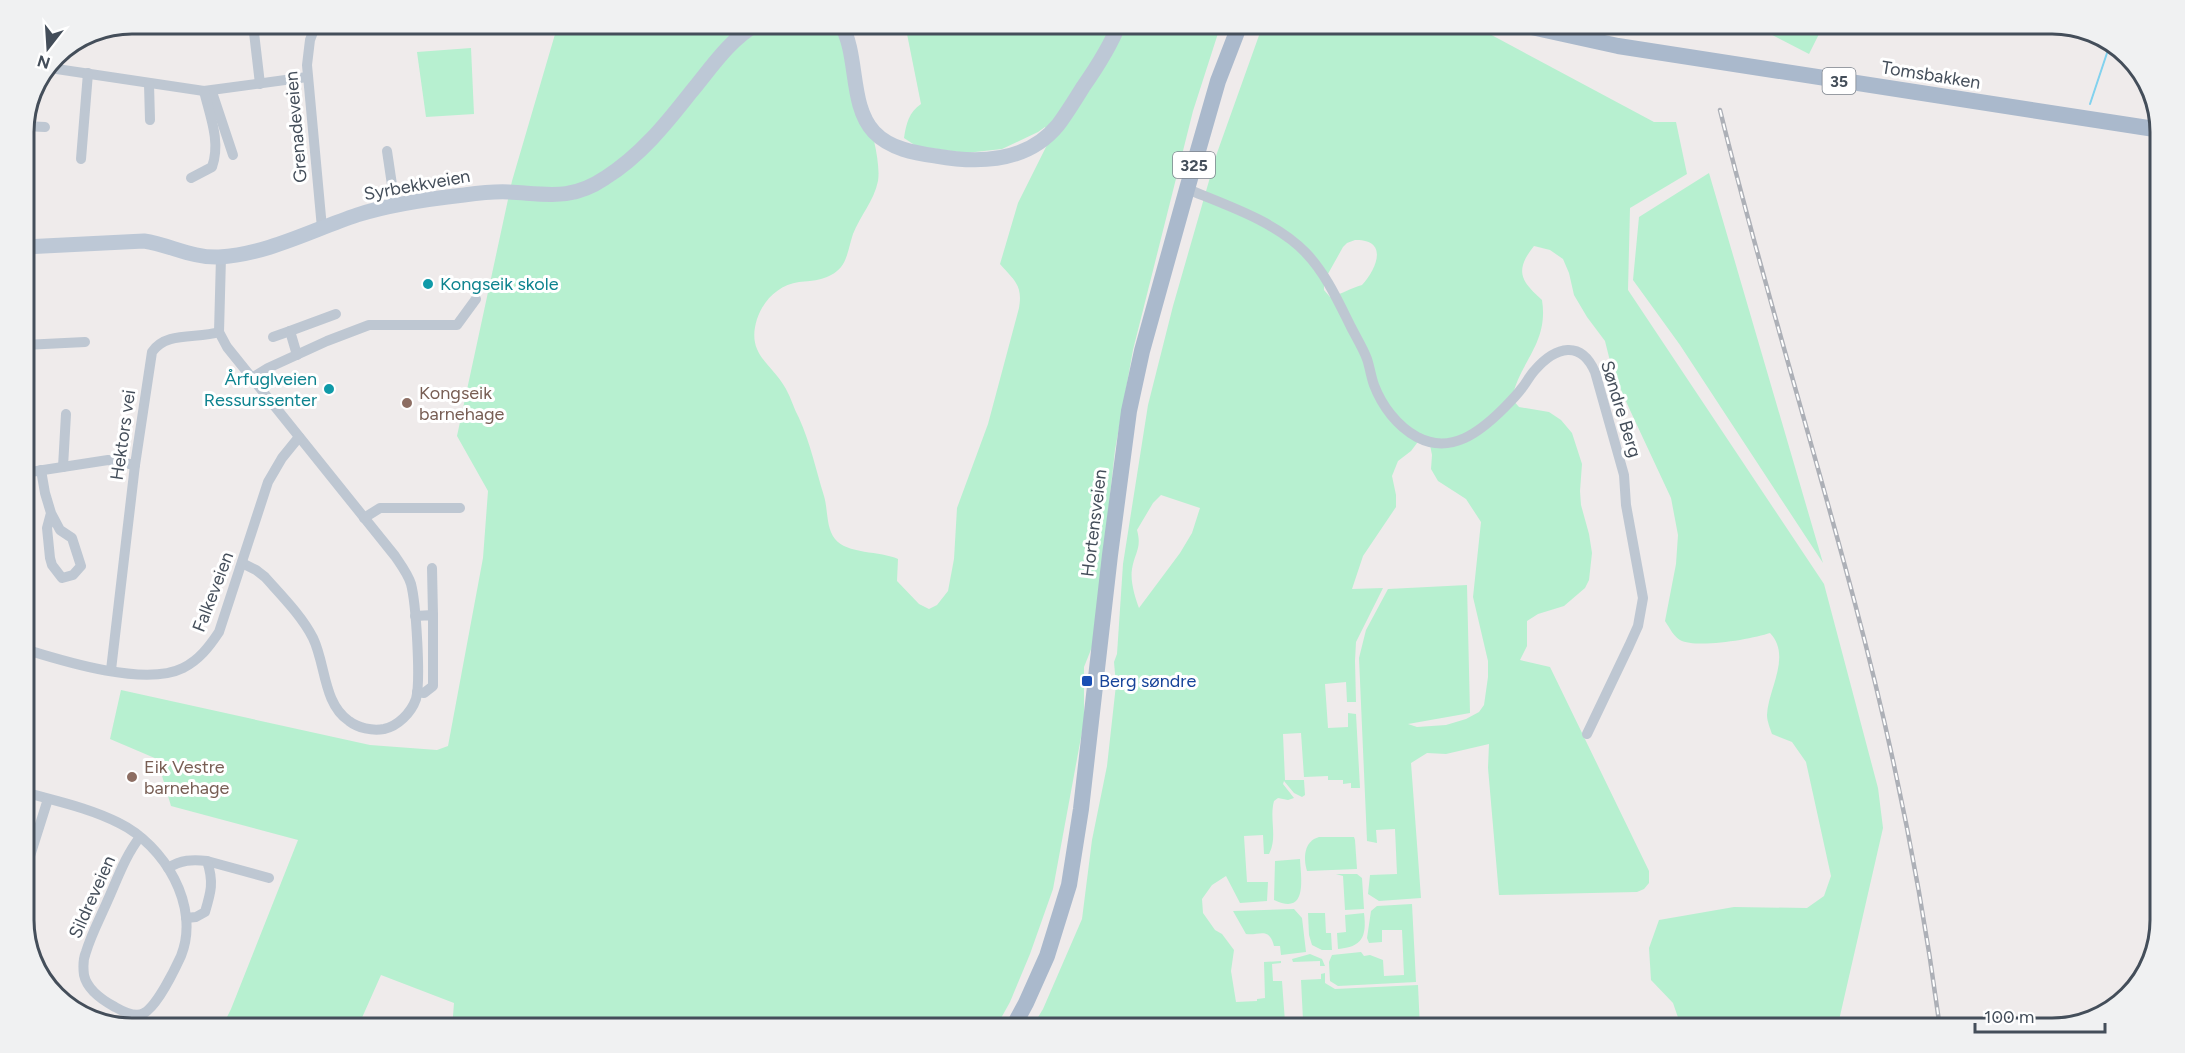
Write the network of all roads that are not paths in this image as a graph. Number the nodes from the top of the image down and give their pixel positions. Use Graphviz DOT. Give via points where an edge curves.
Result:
graph roads {
  1 [pos="254,34"];
  2 [pos="311,34"];
  3 [pos="743,34"];
  4 [pos="845,34"];
  5 [pos="1114,34"];
  6 [pos="1236,34"];
  7 [pos="1563,34"];
  8 [pos="78,72"];
  9 [pos="88,73"];
  10 [pos="307,78"];
  11 [pos="149,84"];
  12 [pos="260,84"];
  13 [pos="207,91"];
  14 [pos="150,120"];
  15 [pos="35,127"];
  16 [pos="45,127"];
  17 [pos="2150,128"];
  18 [pos="387,151"];
  19 [pos="233,155"];
  20 [pos="81,159"];
  21 [pos="191,178"];
  22 [pos="1187,189"];
  23 [pos="394,205"];
  24 [pos="322,228"];
  25 [pos="35,246"];
  26 [pos="221,256"];
  27 [pos="476,298"];
  28 [pos="336,314"];
  29 [pos="290,331"];
  30 [pos="219,332"];
  31 [pos="273,337"];
  32 [pos="85,342"];
  33 [pos="35,344"];
  34 [pos="297,355"];
  35 [pos="252,378"];
  36 [pos="66,414"];
  37 [pos="299,437"];
  38 [pos="135,465"];
  39 [pos="63,467"];
  40 [pos="41,470"];
  41 [pos="35,471"];
  42 [pos="460,508"];
  43 [pos="51,513"];
  44 [pos="364,518"];
  45 [pos="242,563"];
  46 [pos="432,568"];
  47 [pos="433,615"];
  48 [pos="415,616"];
  49 [pos="35,652"];
  50 [pos="111,670"];
  51 [pos="417,692"];
  52 [pos="1587,734"];
  53 [pos="35,795"];
  54 [pos="48,799"];
  55 [pos="140,837"];
  56 [pos="35,840"];
  57 [pos="207,861"];
  58 [pos="168,868"];
  59 [pos="269,878"];
  60 [pos="186,918"];
  61 [pos="138,1015"];
  62 [pos="140,1018"];
  63 [pos="1018,1018"];
  1 -- 12 [label="street"];
  2 -- 10 [label="street, Grenadeveien"];
  3 -- 23 [label="main road, Syrbekkveien" via="645,146 589,188 563,195 492,192"];
  4 -- 5 [label="main road" via="862,111 875,133 915,152 986,160 1028,149 1057,126"];
  6 -- 22 [label="main road, Hortensveien / 325" via="1218,81"];
  7 -- 17 [label="main road, Tomsbakken / 35" via="1618,46"];
  8 -- 9 [label="street"];
  9 -- 11 [label="street"];
  9 -- 20 [label="street"];
  10 -- 12 [label="street"];
  10 -- 24 [label="street, Grenadeveien"];
  11 -- 13 [label="street"];
  11 -- 14 [label="street"];
  12 -- 13 [label="street"];
  13 -- 19 [label="street" via="213,94"];
  13 -- 21 [label="street" via="215,153 212,167"];
  15 -- 16 [label="street"];
  18 -- 23 [label="street"];
  22 -- 52 [label="street, Søndre Berg" via="1275,228 1305,252 1340,305 1384,404 1407,431 1434,444 1465,439 1483,429 1551,355 1573,351 1590,360 1624,475 1643,598 1638,626"];
  22 -- 63 [label="main road, Hortensveien / 325" via="1129,411 1069,885 1047,956"];
  23 -- 24 [label="main road, Syrbekkveien"];
  24 -- 26 [label="main road, Syrbekkveien" via="260,250"];
  25 -- 26 [label="main road, Syrbekkveien" via="144,241 195,256"];
  26 -- 30 [label="street"];
  27 -- 34 [label="street" via="457,325 369,325"];
  28 -- 29 [label="street"];
  29 -- 31 [label="street"];
  29 -- 34 [label="street"];
  30 -- 35 [label="street"];
  30 -- 38 [label="street, Hektors vei" via="166,339 152,351"];
  32 -- 33 [label="street"];
  34 -- 35 [label="street"];
  35 -- 37 [label="street"];
  36 -- 39 [label="street"];
  37 -- 44 [label="street"];
  37 -- 45 [label="street, Falkeveien" via="268,482"];
  38 -- 39 [label="street" via="108,460"];
  38 -- 50 [label="street, Hektors vei"];
  39 -- 40 [label="street"];
  40 -- 41 [label="street"];
  40 -- 43 [label="street"];
  42 -- 44 [label="street" via="380,508"];
  43 -- 43 [label="street" via="47,528 52,565 62,578 73,575 81,566 72,538 60,530"];
  44 -- 48 [label="street" via="408,577"];
  45 -- 50 [label="street, Falkeveien" via="219,632 193,662 181,669 155,674"];
  45 -- 51 [label="street" via="265,577 305,626 320,657 335,708 351,723 368,729 392,726 411,710"];
  46 -- 47 [label="street"];
  47 -- 48 [label="street"];
  47 -- 51 [label="street" via="433,686 424,693"];
  48 -- 51 [label="street"];
  49 -- 50 [label="street, Falkeveien"];
  53 -- 54 [label="street"];
  54 -- 55 [label="street" via="95,813"];
  54 -- 56 [label="street"];
  55 -- 58 [label="street"];
  55 -- 61 [label="street, Sildreveien" via="108,900 86,951 83,968 90,987 105,1000"];
  57 -- 58 [label="street" via="192,859"];
  57 -- 59 [label="street"];
  57 -- 60 [label="street" via="212,876 205,912"];
  58 -- 60 [label="street" via="182,895"];
  60 -- 61 [label="street" via="183,951 175,969 149,1008"];
  61 -- 62 [label="street"];
}
